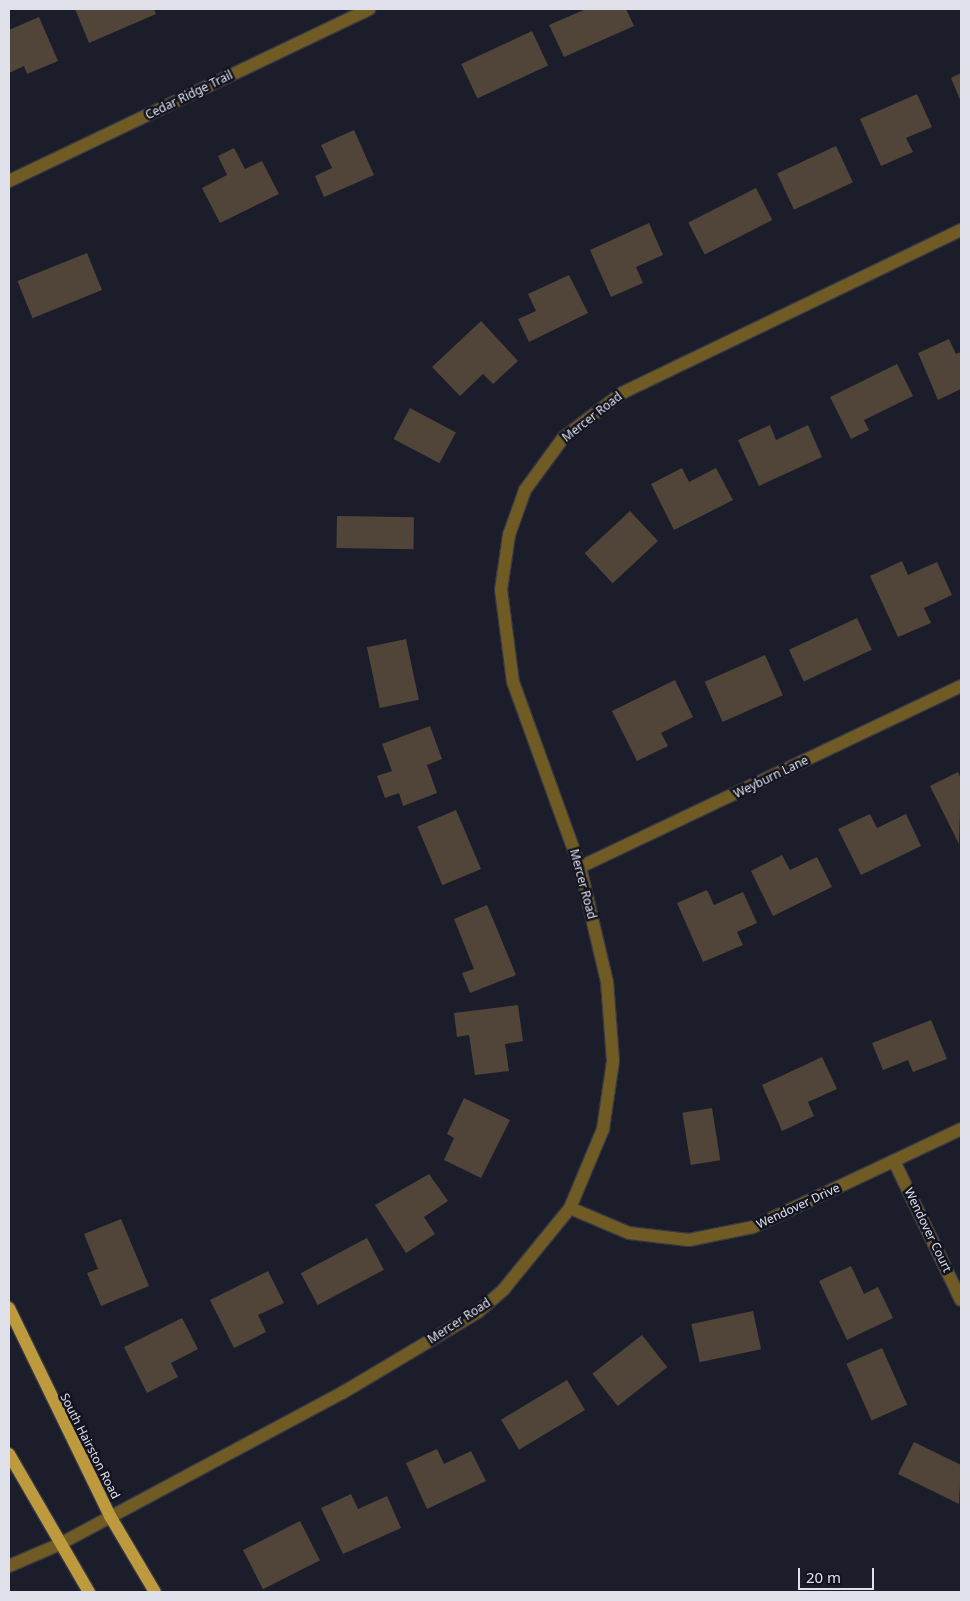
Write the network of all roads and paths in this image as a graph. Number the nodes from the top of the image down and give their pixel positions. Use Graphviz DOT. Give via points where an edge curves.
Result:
graph roads {
  1 [pos="369,9"];
  2 [pos="9,181"];
  3 [pos="961,230"];
  4 [pos="961,686"];
  5 [pos="580,866"];
  6 [pos="961,1129"];
  7 [pos="894,1160"];
  8 [pos="570,1208"];
  9 [pos="961,1300"];
  10 [pos="9,1308"];
  11 [pos="9,1454"];
  12 [pos="110,1516"];
  13 [pos="60,1544"];
  14 [pos="9,1566"];
  15 [pos="89,1592"];
  16 [pos="155,1592"];
  1 -- 2 [label="street, Cedar Ridge Trail"];
  3 -- 5 [label="street, Mercer Road" via="622,393 563,438 525,490 510,535 501,590 513,682"];
  4 -- 5 [label="street, Weyburn Lane"];
  5 -- 8 [label="street, Mercer Road" via="607,982 613,1061 603,1129"];
  6 -- 7 [label="street, Wendover Drive"];
  7 -- 8 [label="street, Wendover Drive" via="753,1227 689,1240 629,1233"];
  7 -- 9 [label="street, Wendover Court"];
  8 -- 12 [label="street, Mercer Road" via="504,1289 478,1312 342,1393"];
  10 -- 12 [label="main road, South Hairston Road"];
  11 -- 13 [label="main road"];
  12 -- 13 [label="street, Mercer Road"];
  12 -- 16 [label="main road, South Hairston Road"];
  13 -- 14 [label="street, Mercer Road"];
  13 -- 15 [label="main road"];
}
